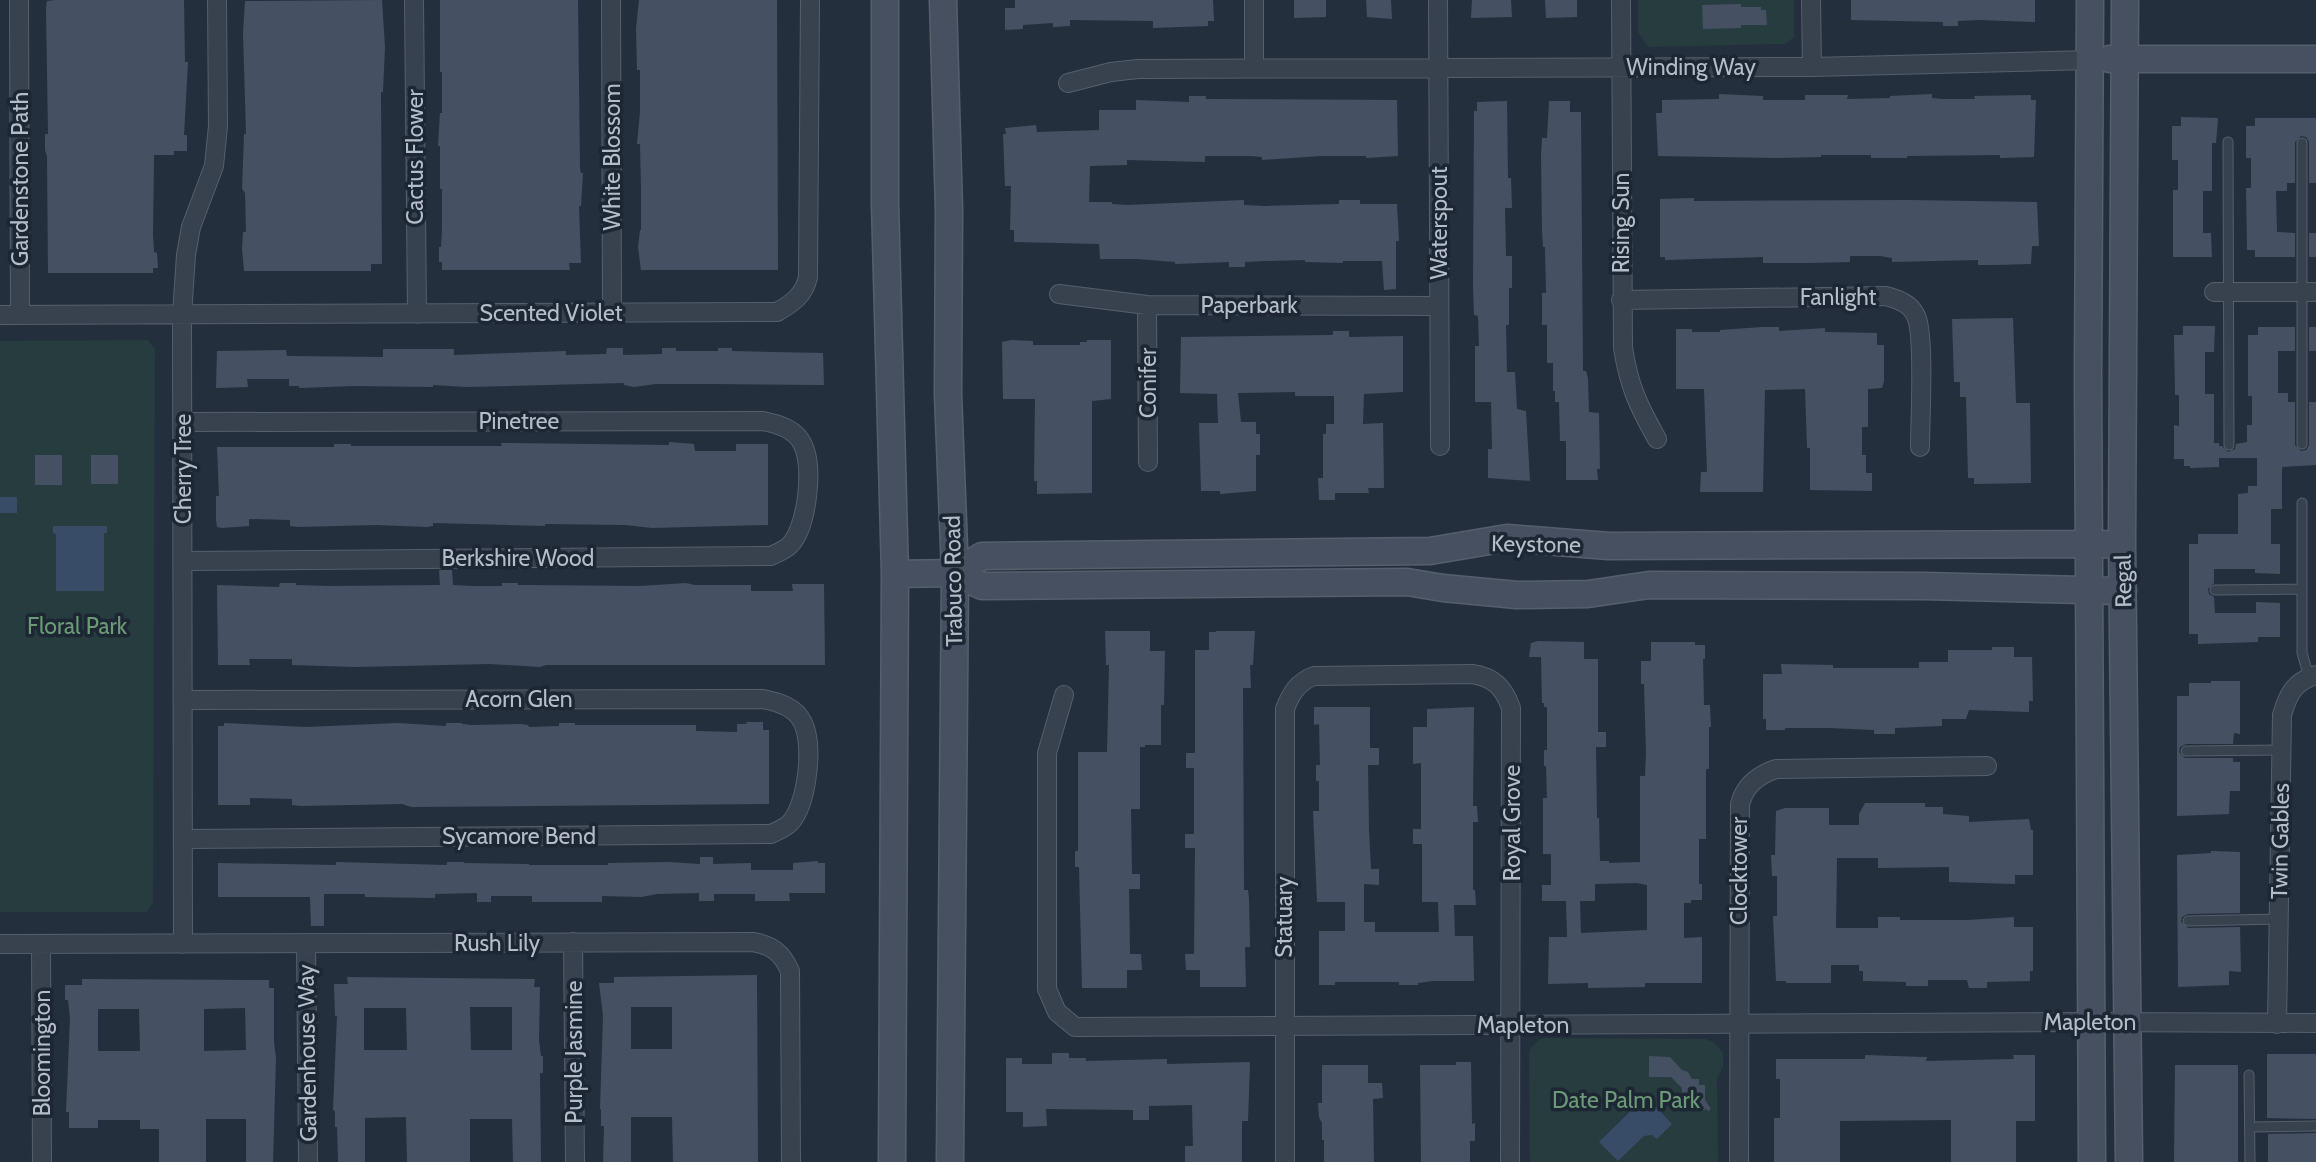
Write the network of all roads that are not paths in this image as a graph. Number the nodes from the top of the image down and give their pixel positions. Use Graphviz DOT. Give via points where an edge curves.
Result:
graph roads {
  1 [pos="19,0"];
  2 [pos="216,0"];
  3 [pos="414,0"];
  4 [pos="611,0"];
  5 [pos="810,0"];
  6 [pos="885,0"];
  7 [pos="943,0"];
  8 [pos="1254,0"];
  9 [pos="1438,0"];
  10 [pos="1620,0"];
  11 [pos="1811,0"];
  12 [pos="2090,0"];
  13 [pos="2125,0"];
  14 [pos="2125,58"];
  15 [pos="2316,59"];
  16 [pos="2090,60"];
  17 [pos="1812,67"];
  18 [pos="1438,68"];
  19 [pos="1621,68"];
  20 [pos="1254,69"];
  21 [pos="1068,83"];
  22 [pos="2228,142"];
  23 [pos="2302,143"];
  24 [pos="2222,292"];
  25 [pos="2309,292"];
  26 [pos="1059,294"];
  27 [pos="1621,300"];
  28 [pos="1147,305"];
  29 [pos="1439,306"];
  30 [pos="612,313"];
  31 [pos="417,314"];
  32 [pos="0,315"];
  33 [pos="20,315"];
  34 [pos="182,315"];
  35 [pos="183,422"];
  36 [pos="1657,439"];
  37 [pos="2302,444"];
  38 [pos="2229,445"];
  39 [pos="1440,446"];
  40 [pos="1920,447"];
  41 [pos="1148,462"];
  42 [pos="807,488"];
  43 [pos="2302,503"];
  44 [pos="2089,544"];
  45 [pos="2122,544"];
  46 [pos="183,561"];
  47 [pos="955,573"];
  48 [pos="895,574"];
  49 [pos="2302,589"];
  50 [pos="2216,590"];
  51 [pos="2123,591"];
  52 [pos="2091,592"];
  53 [pos="2312,676"];
  54 [pos="1305,679"];
  55 [pos="1064,695"];
  56 [pos="183,700"];
  57 [pos="2281,750"];
  58 [pos="2186,751"];
  59 [pos="807,766"];
  60 [pos="1987,766"];
  61 [pos="183,839"];
  62 [pos="2279,919"];
  63 [pos="2188,921"];
  64 [pos="573,942"];
  65 [pos="306,943"];
  66 [pos="0,944"];
  67 [pos="41,944"];
  68 [pos="183,944"];
  69 [pos="2092,1022"];
  70 [pos="2129,1022"];
  71 [pos="2316,1023"];
  72 [pos="1739,1024"];
  73 [pos="2277,1024"];
  74 [pos="1285,1026"];
  75 [pos="1512,1026"];
  76 [pos="2249,1075"];
  77 [pos="2316,1126"];
  78 [pos="2250,1127"];
  79 [pos="42,1162"];
  80 [pos="308,1162"];
  81 [pos="575,1162"];
  82 [pos="792,1162"];
  83 [pos="892,1162"];
  84 [pos="950,1162"];
  85 [pos="1284,1162"];
  86 [pos="1510,1162"];
  87 [pos="1739,1162"];
  88 [pos="2092,1162"];
  89 [pos="2129,1162"];
  90 [pos="2250,1162"];
  1 -- 33 [label="street, Gardenstone Path"];
  2 -- 34 [label="street, Cherry Tree" via="218,126 214,166 191,227"];
  3 -- 31 [label="street, Cactus Flower"];
  4 -- 30 [label="street, White Blossom"];
  5 -- 30 [label="street, Scented Violet" via="806,286 798,298 777,312"];
  6 -- 48 [label="street" via="885,203"];
  7 -- 47 [label="street, Trabuco Road"];
  8 -- 20 [label="street"];
  9 -- 18 [label="street, Waterspout"];
  10 -- 19 [label="street, Rising Sun"];
  11 -- 17 [label="street"];
  12 -- 16 [label="street, Regal"];
  13 -- 14 [label="street, Regal"];
  14 -- 15 [label="street, Winding Way"];
  14 -- 16 [label="street, Winding Way"];
  14 -- 45 [label="street, Regal"];
  16 -- 17 [label="street, Winding Way"];
  16 -- 44 [label="street, Regal"];
  17 -- 19 [label="street, Winding Way"];
  18 -- 19 [label="street, Winding Way"];
  18 -- 20 [label="street, Winding Way"];
  18 -- 29 [label="street, Waterspout"];
  19 -- 27 [label="street, Rising Sun"];
  20 -- 21 [label="street, Winding Way" via="1138,69"];
  22 -- 24 [label="lane"];
  23 -- 25 [label="lane"];
  24 -- 25 [label="street"];
  24 -- 38 [label="lane"];
  25 -- 37 [label="lane"];
  26 -- 28 [label="street, Paperbark"];
  27 -- 36 [label="street, Rising Sun" via="1628,381"];
  27 -- 40 [label="street, Fanlight" via="1886,296 1901,301 1920,325"];
  28 -- 29 [label="street, Paperbark"];
  28 -- 41 [label="street, Conifer"];
  29 -- 39 [label="street, Waterspout"];
  30 -- 31 [label="street, Scented Violet"];
  31 -- 34 [label="street, Scented Violet"];
  32 -- 33 [label="street, Scented Violet"];
  33 -- 34 [label="street, Scented Violet"];
  34 -- 35 [label="street, Cherry Tree"];
  35 -- 42 [label="street, Pinetree" via="763,421 782,425 803,445"];
  35 -- 46 [label="street, Cherry Tree"];
  42 -- 46 [label="street, Berkshire Wood" via="800,530 789,546 771,556"];
  43 -- 49 [label="lane"];
  44 -- 45 [label="street, Keystone"];
  44 -- 47 [label="street, Keystone" via="1609,546 1507,538 1430,551 982,556"];
  44 -- 52 [label="street, Regal"];
  45 -- 51 [label="street, Regal"];
  46 -- 56 [label="street, Cherry Tree"];
  47 -- 48 [label="street, Keystone"];
  47 -- 52 [label="street, Keystone" via="982,586 1408,582 1517,595 1588,594 1649,585"];
  47 -- 84 [label="street, Trabuco Road"];
  48 -- 83 [label="street"];
  49 -- 50 [label="lane"];
  49 -- 53 [label="lane" via="2302,653"];
  51 -- 52 [label="street, Keystone"];
  51 -- 70 [label="street, Regal"];
  52 -- 69 [label="street, Regal"];
  53 -- 57 [label="street, Twin Gables" via="2292,688 2286,700"];
  54 -- 74 [label="street, Statuary" via="1290,696 1283,726"];
  54 -- 75 [label="street, Royal Grove" via="1472,674 1491,679 1507,697 1511,716"];
  55 -- 74 [label="street, Mapleton" via="1047,753 1047,989 1057,1012 1075,1027"];
  56 -- 59 [label="street, Acorn Glen" via="763,699 782,703 803,723"];
  56 -- 61 [label="street, Cherry Tree"];
  57 -- 58 [label="lane"];
  57 -- 62 [label="street, Twin Gables"];
  59 -- 61 [label="street, Sycamore Bend" via="800,808 789,824 771,834"];
  60 -- 72 [label="street, Clocktower" via="1776,769 1751,783 1740,804"];
  61 -- 68 [label="street, Cherry Tree"];
  62 -- 63 [label="lane"];
  62 -- 73 [label="street, Twin Gables"];
  64 -- 65 [label="street, Rush Lily"];
  64 -- 81 [label="street, Purple Jasmine"];
  64 -- 82 [label="street, Rush Lily" via="752,942 776,950 790,971 791,984"];
  65 -- 68 [label="street, Rush Lily"];
  65 -- 80 [label="street, Gardenhouse Way"];
  66 -- 67 [label="street, Rush Lily"];
  67 -- 68 [label="street, Rush Lily"];
  67 -- 79 [label="street, Bloomington"];
  69 -- 70 [label="street, Mapleton"];
  69 -- 72 [label="street, Mapleton"];
  69 -- 88 [label="street, Regal"];
  70 -- 73 [label="street, Mapleton"];
  70 -- 89 [label="street, Regal"];
  71 -- 73 [label="street, Mapleton"];
  72 -- 75 [label="street, Mapleton"];
  72 -- 87 [label="street, Clocktower"];
  74 -- 75 [label="street, Mapleton"];
  74 -- 85 [label="street, Statuary"];
  75 -- 86 [label="street, Royal Grove"];
  76 -- 78 [label="lane"];
  77 -- 78 [label="lane"];
  78 -- 90 [label="lane"];
}
